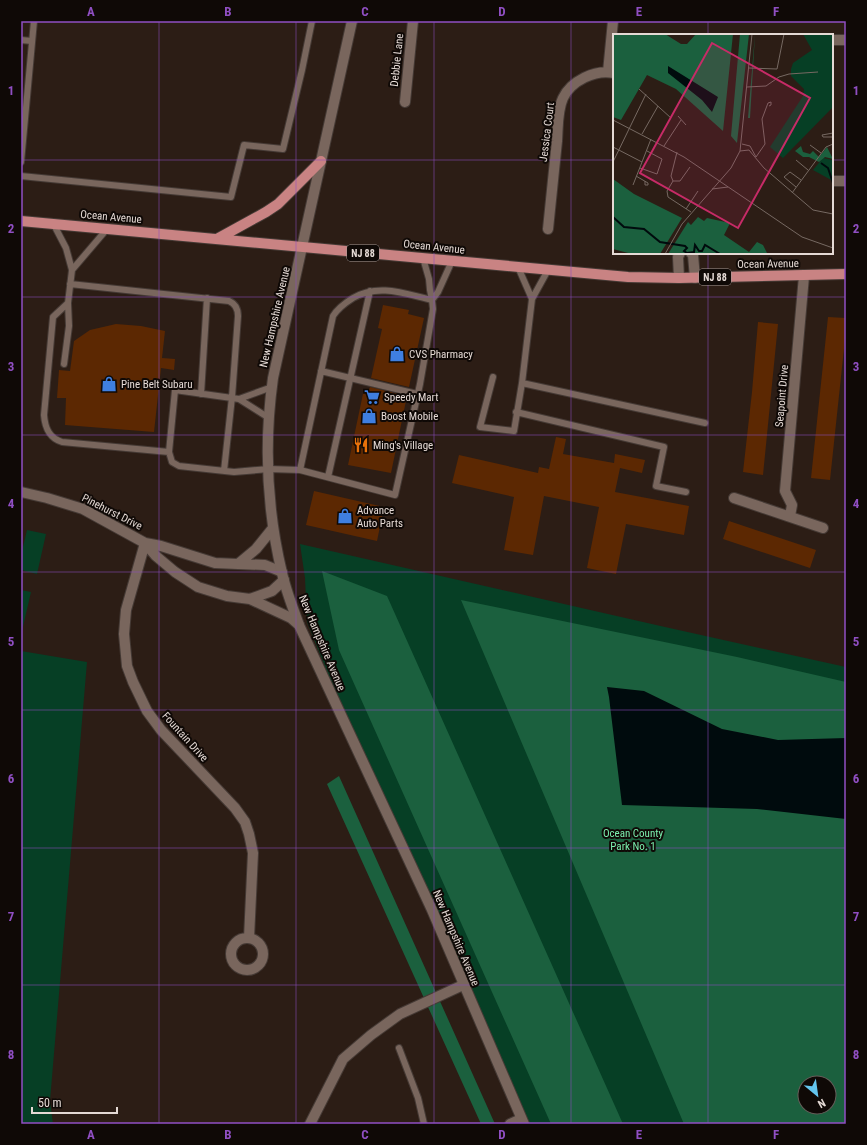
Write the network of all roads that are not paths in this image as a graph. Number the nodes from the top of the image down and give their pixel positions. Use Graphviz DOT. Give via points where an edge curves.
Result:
graph roads {
  1 [pos="34,21"];
  2 [pos="312,21"];
  3 [pos="352,21"];
  4 [pos="414,21"];
  5 [pos="613,21"];
  6 [pos="21,40"];
  7 [pos="833,40"];
  8 [pos="846,40"];
  9 [pos="32,41"];
  10 [pos="611,72"];
  11 [pos="405,102"];
  12 [pos="321,161"];
  13 [pos="21,162"];
  14 [pos="21,176"];
  15 [pos="833,181"];
  16 [pos="846,181"];
  17 [pos="21,221"];
  18 [pos="54,224"];
  19 [pos="107,229"];
  20 [pos="548,229"];
  21 [pos="217,239"];
  22 [pos="303,247"];
  23 [pos="680,254"];
  24 [pos="692,254"];
  25 [pos="423,258"];
  26 [pos="452,261"];
  27 [pos="518,267"];
  28 [pos="72,270"];
  29 [pos="548,270"];
  30 [pos="846,274"];
  31 [pos="804,276"];
  32 [pos="679,278"];
  33 [pos="695,278"];
  34 [pos="70,284"];
  35 [pos="370,291"];
  36 [pos="208,298"];
  37 [pos="532,298"];
  38 [pos="432,300"];
  39 [pos="68,304"];
  40 [pos="64,364"];
  41 [pos="321,371"];
  42 [pos="493,377"];
  43 [pos="350,378"];
  44 [pos="522,383"];
  45 [pos="272,387"];
  46 [pos="201,394"];
  47 [pos="417,394"];
  48 [pos="235,398"];
  49 [pos="516,412"];
  50 [pos="270,418"];
  51 [pos="705,423"];
  52 [pos="169,452"];
  53 [pos="269,469"];
  54 [pos="300,470"];
  55 [pos="224,471"];
  56 [pos="328,477"];
  57 [pos="21,492"];
  58 [pos="686,492"];
  59 [pos="734,498"];
  60 [pos="790,516"];
  61 [pos="273,528"];
  62 [pos="823,528"];
  63 [pos="145,543"];
  64 [pos="175,550"];
  65 [pos="238,564"];
  66 [pos="167,566"];
  67 [pos="283,576"];
  68 [pos="250,599"];
  69 [pos="299,625"];
  70 [pos="249,938"];
  71 [pos="463,985"];
  72 [pos="399,1048"];
  73 [pos="523,1122"];
  74 [pos="310,1124"];
  75 [pos="424,1124"];
  76 [pos="510,1124"];
  1 -- 9 [label="lane"];
  2 -- 14 [label="lane" via="283,149 244,145 231,197"];
  3 -- 12 [label="street, New Hampshire Avenue"];
  4 -- 11 [label="street, Debbie Lane"];
  5 -- 10 [label="street"];
  6 -- 9 [label="lane"];
  7 -- 8 [label="street"];
  9 -- 13 [label="lane"];
  10 -- 20 [label="street, Jessica Court" via="584,77 569,89 562,100"];
  12 -- 21 [label="main road" via="278,204"];
  12 -- 22 [label="street, New Hampshire Avenue"];
  15 -- 16 [label="street"];
  17 -- 18 [label="main road, Ocean Avenue / NJ 88"];
  18 -- 19 [label="main road, Ocean Avenue / NJ 88"];
  18 -- 28 [label="lane" via="66,248"];
  19 -- 21 [label="main road, Ocean Avenue / NJ 88"];
  19 -- 28 [label="lane"];
  21 -- 22 [label="main road, Ocean Avenue / NJ 88"];
  22 -- 25 [label="main road, Ocean Avenue / NJ 88"];
  22 -- 45 [label="street, New Hampshire Avenue"];
  23 -- 32 [label="street"];
  24 -- 33 [label="street"];
  25 -- 26 [label="main road, Ocean Avenue / NJ 88"];
  25 -- 38 [label="lane"];
  26 -- 27 [label="main road, Ocean Avenue / NJ 88"];
  26 -- 38 [label="lane"];
  27 -- 29 [label="main road, Ocean Avenue / NJ 88"];
  27 -- 37 [label="lane"];
  28 -- 34 [label="lane"];
  29 -- 32 [label="main road, Ocean Avenue / NJ 88"];
  29 -- 37 [label="lane"];
  30 -- 31 [label="main road, Ocean Avenue / NJ 88"];
  31 -- 33 [label="main road, Ocean Avenue / NJ 88"];
  31 -- 60 [label="street, Seapoint Drive" via="785,491 792,505"];
  32 -- 33 [label="main road, Ocean Avenue / NJ 88"];
  34 -- 36 [label="lane"];
  34 -- 39 [label="lane"];
  35 -- 38 [label="lane" via="391,291"];
  35 -- 41 [label="lane" via="336,310"];
  35 -- 43 [label="lane"];
  36 -- 46 [label="lane"];
  36 -- 48 [label="lane" via="229,301 235,304 238,310"];
  37 -- 44 [label="lane"];
  38 -- 47 [label="lane" via="433,308"];
  39 -- 40 [label="lane" via="69,326"];
  39 -- 52 [label="lane" via="53,317 44,415 49,433 62,442"];
  41 -- 43 [label="lane"];
  41 -- 54 [label="lane"];
  42 -- 49 [label="lane" via="480,427 514,430"];
  43 -- 47 [label="lane"];
  43 -- 56 [label="lane"];
  44 -- 49 [label="lane"];
  44 -- 51 [label="lane"];
  45 -- 48 [label="lane"];
  45 -- 50 [label="street, New Hampshire Avenue"];
  46 -- 48 [label="lane"];
  46 -- 52 [label="lane" via="175,390"];
  47 -- 56 [label="lane" via="395,495"];
  48 -- 50 [label="lane"];
  48 -- 55 [label="lane"];
  49 -- 58 [label="lane" via="664,447 656,486"];
  50 -- 53 [label="street, New Hampshire Avenue"];
  52 -- 55 [label="lane" via="172,462 176,465"];
  53 -- 54 [label="lane"];
  53 -- 55 [label="lane"];
  53 -- 61 [label="street, New Hampshire Avenue"];
  54 -- 56 [label="lane"];
  57 -- 63 [label="street, Pinehurst Drive" via="84,509"];
  59 -- 60 [label="street"];
  60 -- 62 [label="street"];
  61 -- 65 [label="street" via="256,549"];
  61 -- 67 [label="street, New Hampshire Avenue"];
  63 -- 64 [label="street, Pinehurst Drive"];
  63 -- 66 [label="street, Pinehurst Drive"];
  63 -- 70 [label="street, Fountain Drive" via="126,610 124,634 127,666 147,711 161,730 235,808 244,822 254,853"];
  64 -- 65 [label="street, Pinehurst Drive" via="215,563"];
  64 -- 66 [label="street"];
  65 -- 67 [label="street, Pinehurst Drive" via="265,565"];
  66 -- 68 [label="street, Pinehurst Drive" via="198,587 227,596"];
  67 -- 68 [label="street, Pinehurst Drive" via="272,591"];
  67 -- 69 [label="street, New Hampshire Avenue"];
  68 -- 69 [label="street, Pinehurst Drive" via="291,618"];
  69 -- 71 [label="street, New Hampshire Avenue" via="432,910"];
  71 -- 73 [label="street, New Hampshire Avenue"];
  71 -- 74 [label="street" via="400,1014 343,1059"];
  72 -- 75 [label="lane" via="418,1098"];
  73 -- 76 [label="street"];
}
